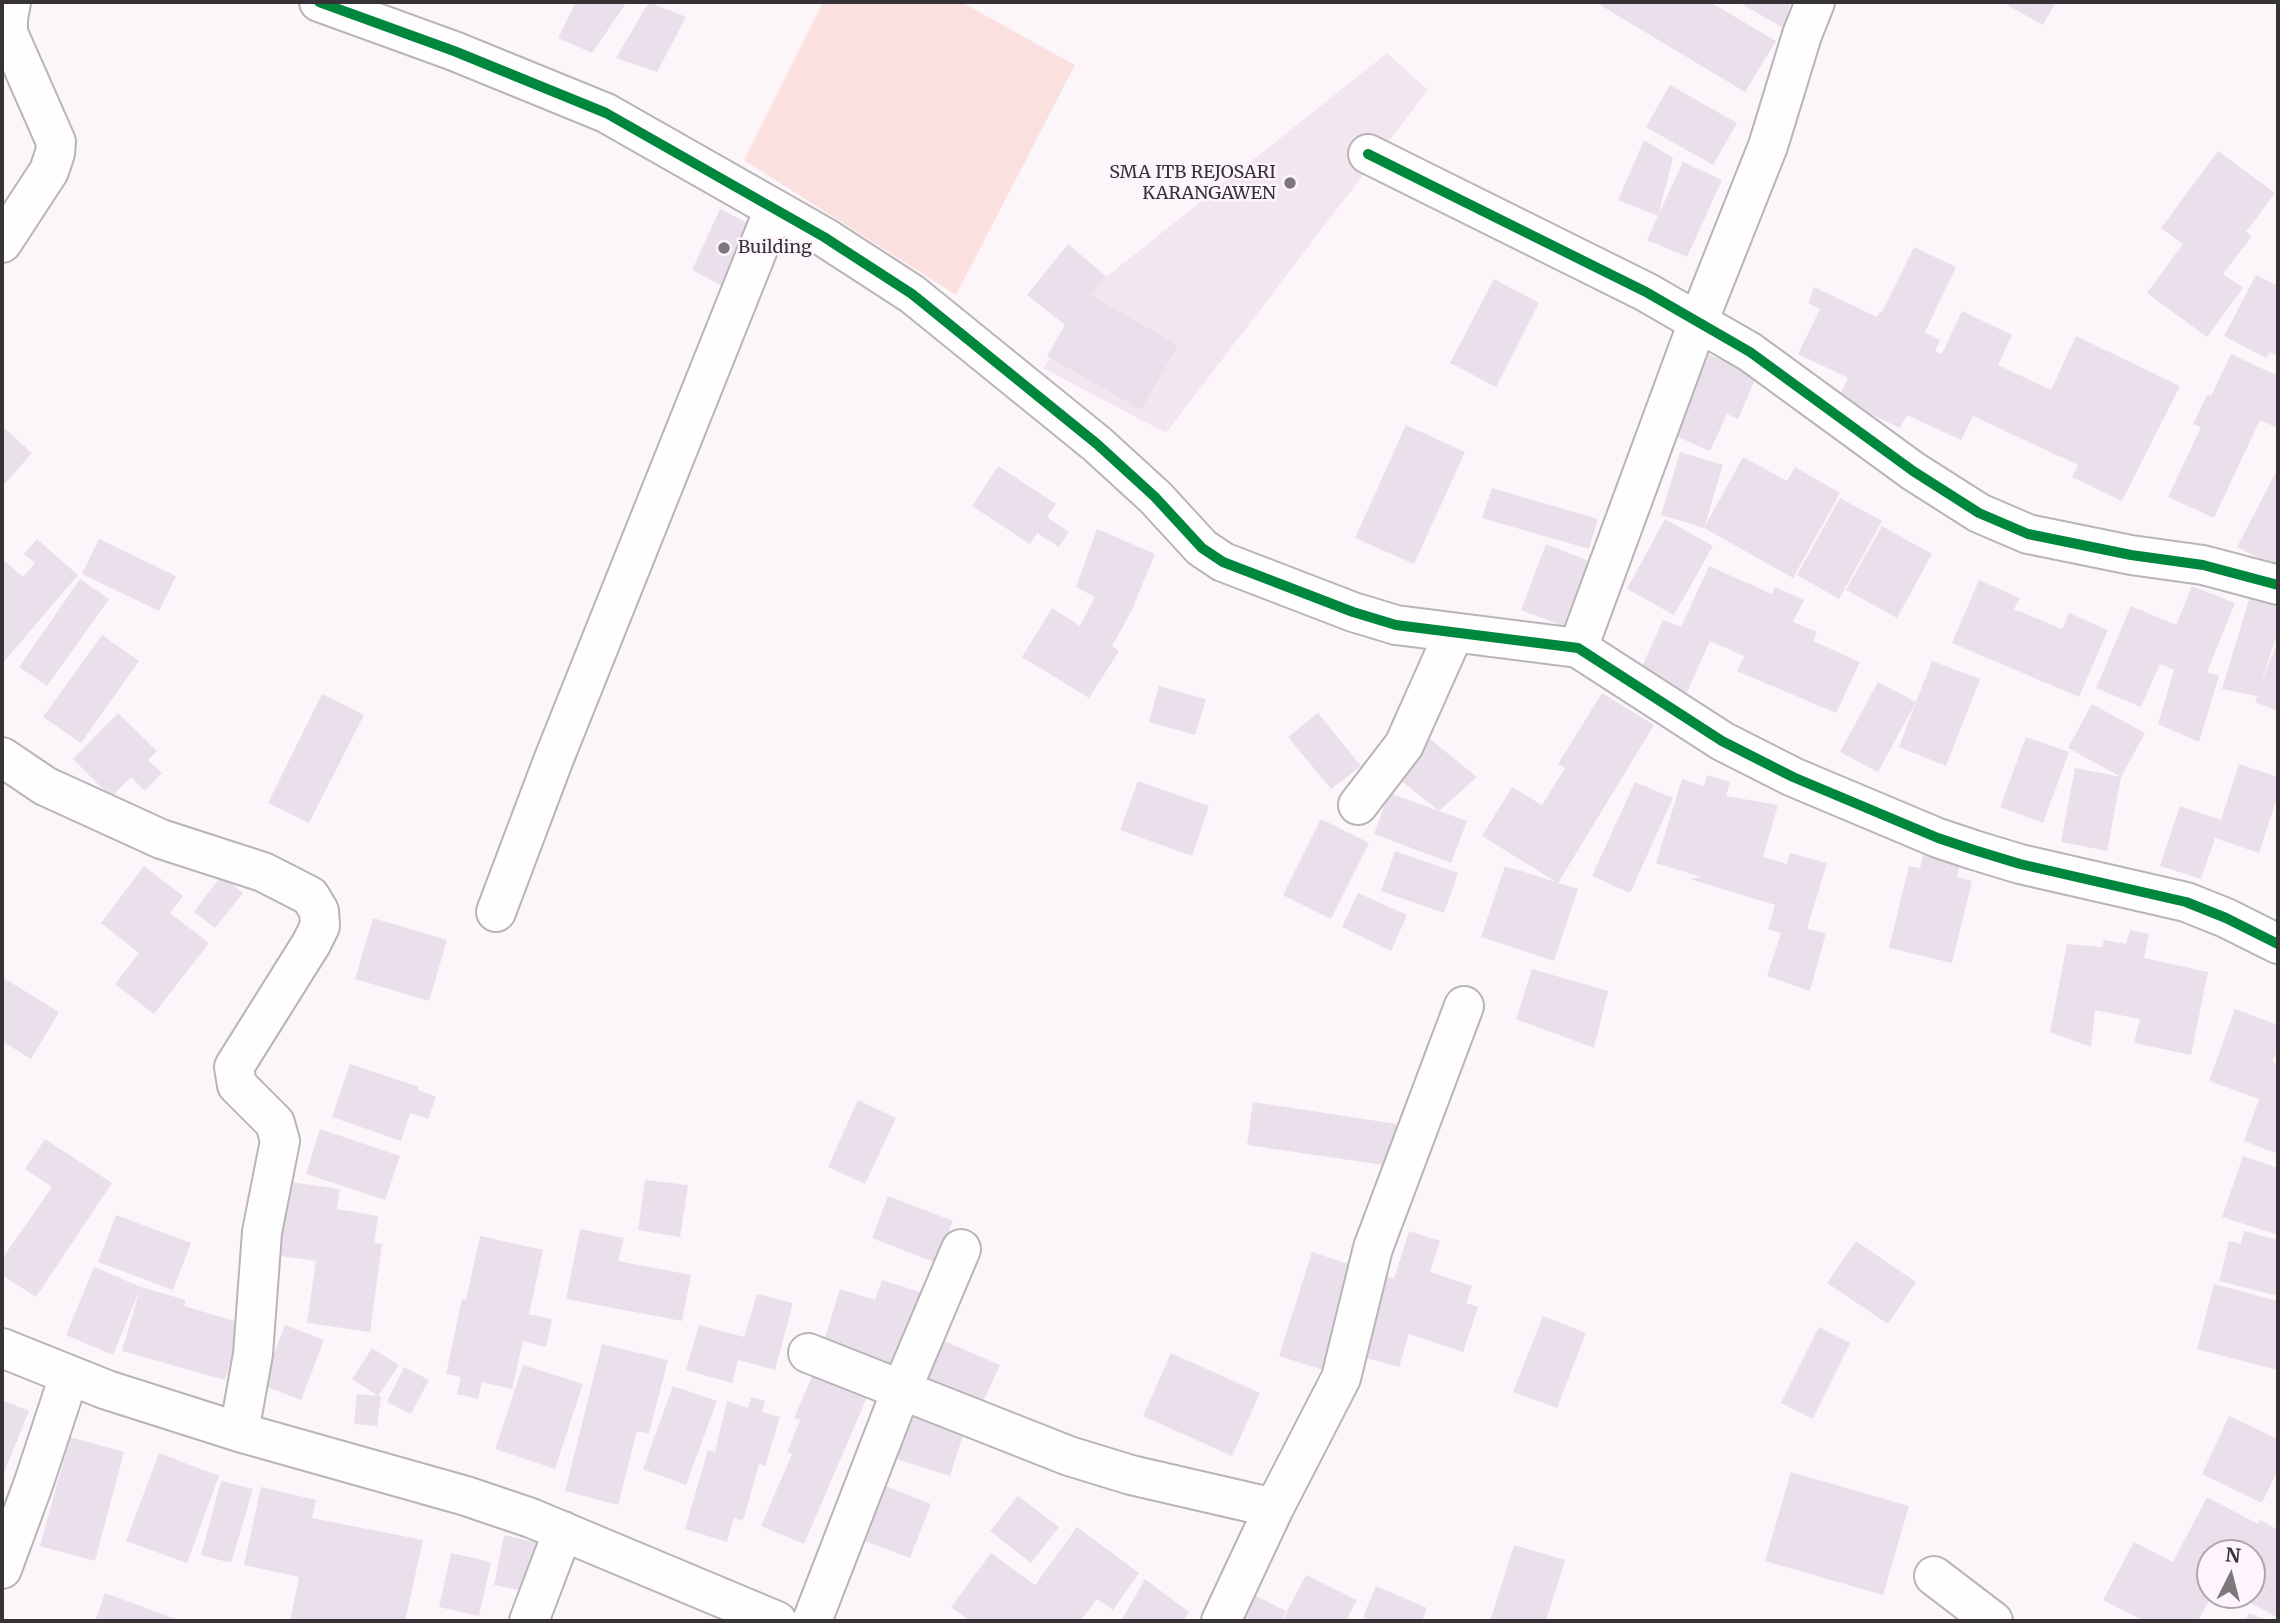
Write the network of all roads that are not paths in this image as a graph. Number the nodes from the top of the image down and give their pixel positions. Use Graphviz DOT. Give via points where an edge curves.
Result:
graph roads {
  1 [pos="11,2"];
  2 [pos="319,2"];
  3 [pos="1815,2"];
  4 [pos="1368,154"];
  5 [pos="774,209"];
  6 [pos="2,243"];
  7 [pos="1698,322"];
  8 [pos="2278,584"];
  9 [pos="1454,633"];
  10 [pos="1578,648"];
  11 [pos="2,757"];
  12 [pos="1358,805"];
  13 [pos="496,912"];
  14 [pos="2278,944"];
  15 [pos="1464,1006"];
  16 [pos="961,1249"];
  17 [pos="2,1348"];
  18 [pos="808,1353"];
  19 [pos="69,1376"];
  20 [pos="901,1391"];
  21 [pos="239,1432"];
  22 [pos="1274,1508"];
  23 [pos="563,1531"];
  24 [pos="2,1569"];
  25 [pos="1934,1576"];
  26 [pos="529,1621"];
  27 [pos="777,1621"];
  28 [pos="812,1621"];
  29 [pos="1221,1621"];
  30 [pos="1993,1621"];
  1 -- 6 [label="street" via="8,33 56,142 53,164"];
  2 -- 5 [label="street" via="606,113"];
  3 -- 7 [label="street" via="1768,146"];
  4 -- 7 [label="street"];
  5 -- 9 [label="street" via="912,294 1097,444 1211,555 1353,612 1396,625"];
  5 -- 13 [label="street"];
  7 -- 8 [label="street" via="1750,352 1913,471 2001,523 2028,534 2203,565"];
  7 -- 10 [label="street"];
  9 -- 10 [label="street"];
  9 -- 12 [label="street" via="1404,745"];
  10 -- 14 [label="street" via="1722,741 1793,777 1950,842 2020,864 2186,902"];
  11 -- 21 [label="street" via="45,786 161,839 263,872 310,896 319,911 320,926 311,944 234,1067 237,1085 275,1123 280,1140 262,1232 254,1354"];
  15 -- 22 [label="street" via="1373,1248 1341,1378"];
  16 -- 20 [label="street"];
  17 -- 19 [label="street"];
  18 -- 20 [label="street"];
  19 -- 21 [label="street"];
  19 -- 24 [label="street"];
  20 -- 22 [label="street" via="1069,1456"];
  20 -- 28 [label="street"];
  21 -- 23 [label="street" via="466,1496"];
  22 -- 29 [label="street"];
  23 -- 26 [label="street"];
  23 -- 27 [label="street"];
  25 -- 30 [label="street"];
}
